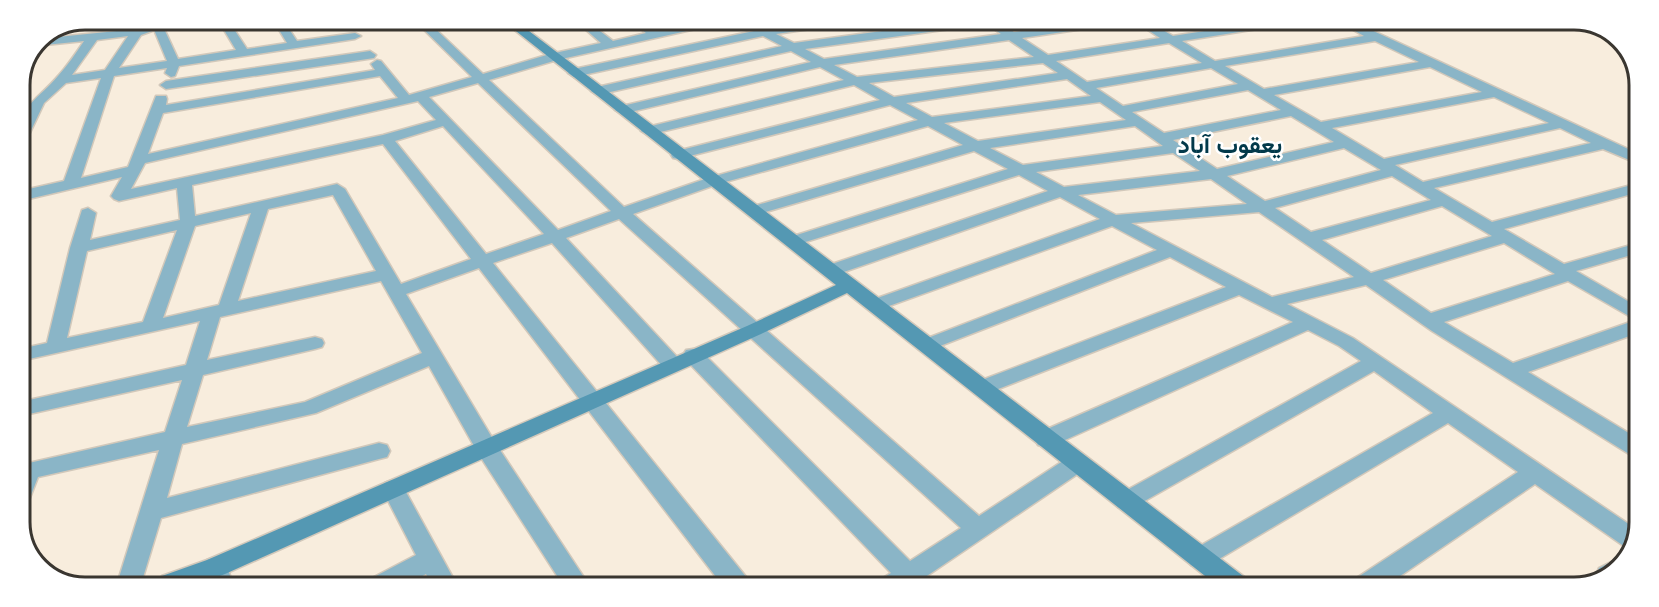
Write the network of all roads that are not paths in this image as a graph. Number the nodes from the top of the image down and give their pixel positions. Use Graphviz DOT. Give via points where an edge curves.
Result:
graph roads {
  1 [pos="143,30"];
  2 [pos="159,30"];
  3 [pos="229,30"];
  4 [pos="284,30"];
  5 [pos="430,30"];
  6 [pos="519,30"];
  7 [pos="592,30"];
  8 [pos="648,30"];
  9 [pos="670,30"];
  10 [pos="760,30"];
  11 [pos="779,30"];
  12 [pos="918,30"];
  13 [pos="1004,30"];
  14 [pos="1060,30"];
  15 [pos="1154,30"];
  16 [pos="1233,30"];
  17 [pos="1360,30"];
  18 [pos="137,32"];
  19 [pos="764,32"];
  20 [pos="655,35"];
  21 [pos="93,37"];
  22 [pos="1014,37"];
  23 [pos="1377,38"];
  24 [pos="1171,40"];
  25 [pos="51,41"];
  26 [pos="294,45"];
  27 [pos="611,45"];
  28 [pos="793,47"];
  29 [pos="244,53"];
  30 [pos="370,54"];
  31 [pos="554,57"];
  32 [pos="1046,59"];
  33 [pos="821,63"];
  34 [pos="1432,63"];
  35 [pos="174,64"];
  36 [pos="1213,65"];
  37 [pos="384,72"];
  38 [pos="109,73"];
  39 [pos="574,73"];
  40 [pos="1070,75"];
  41 [pos="482,78"];
  42 [pos="62,80"];
  43 [pos="855,81"];
  44 [pos="166,85"];
  45 [pos="1085,86"];
  46 [pos="1256,90"];
  47 [pos="597,91"];
  48 [pos="1495,93"];
  49 [pos="414,98"];
  50 [pos="1103,98"];
  51 [pos="891,100"];
  52 [pos="157,110"];
  53 [pos="622,110"];
  54 [pos="1121,110"];
  55 [pos="1293,112"];
  56 [pos="30,118"];
  57 [pos="929,121"];
  58 [pos="446,122"];
  59 [pos="1138,122"];
  60 [pos="1562,124"];
  61 [pos="1318,127"];
  62 [pos="648,131"];
  63 [pos="1161,138"];
  64 [pos="387,139"];
  65 [pos="1346,143"];
  66 [pos="1605,144"];
  67 [pos="975,146"];
  68 [pos="1176,148"];
  69 [pos="678,155"];
  70 [pos="1629,155"];
  71 [pos="136,165"];
  72 [pos="1387,167"];
  73 [pos="1020,170"];
  74 [pos="1215,174"];
  75 [pos="713,181"];
  76 [pos="184,182"];
  77 [pos="71,184"];
  78 [pos="1420,187"];
  79 [pos="1629,190"];
  80 [pos="1060,192"];
  81 [pos="30,193"];
  82 [pos="1444,201"];
  83 [pos="261,206"];
  84 [pos="1262,207"];
  85 [pos="753,211"];
  86 [pos="88,213"];
  87 [pos="622,213"];
  88 [pos="1112,220"];
  89 [pos="188,223"];
  90 [pos="1489,228"];
  91 [pos="555,236"];
  92 [pos="1506,237"];
  93 [pos="1309,238"];
  94 [pos="793,240"];
  95 [pos="78,248"];
  96 [pos="1171,251"];
  97 [pos="1629,251"];
  98 [pos="482,262"];
  99 [pos="832,270"];
  100 [pos="1565,272"];
  101 [pos="387,274"];
  102 [pos="1369,279"];
  103 [pos="850,285"];
  104 [pos="1240,288"];
  105 [pos="397,291"];
  106 [pos="1269,303"];
  107 [pos="875,305"];
  108 [pos="1629,310"];
  109 [pos="219,311"];
  110 [pos="1429,320"];
  111 [pos="1308,323"];
  112 [pos="150,327"];
  113 [pos="1629,329"];
  114 [pos="754,330"];
  115 [pos="315,343"];
  116 [pos="927,345"];
  117 [pos="56,348"];
  118 [pos="30,353"];
  119 [pos="693,355"];
  120 [pos="434,356"];
  121 [pos="1375,362"];
  122 [pos="672,364"];
  123 [pos="194,370"];
  124 [pos="1510,371"];
  125 [pos="981,388"];
  126 [pos="591,400"];
  127 [pos="30,407"];
  128 [pos="1449,413"];
  129 [pos="173,439"];
  130 [pos="1046,439"];
  131 [pos="1629,439"];
  132 [pos="486,447"];
  133 [pos="378,450"];
  134 [pos="1077,464"];
  135 [pos="30,471"];
  136 [pos="1534,472"];
  137 [pos="393,489"];
  138 [pos="1126,501"];
  139 [pos="151,511"];
  140 [pos="979,530"];
  141 [pos="1627,536"];
  142 [pos="1200,558"];
  143 [pos="431,559"];
  144 [pos="219,576"];
  145 [pos="131,577"];
  146 [pos="398,577"];
  147 [pos="441,577"];
  148 [pos="572,577"];
  149 [pos="731,577"];
  150 [pos="896,577"];
  151 [pos="906,577"];
  152 [pos="1225,577"];
  153 [pos="1379,577"];
  1 -- 18 [label="street"];
  2 -- 35 [label="street"];
  3 -- 29 [label="street"];
  4 -- 26 [label="street"];
  5 -- 41 [label="street"];
  6 -- 31 [label="street"];
  7 -- 27 [label="street"];
  8 -- 20 [label="street"];
  9 -- 20 [label="street"];
  10 -- 19 [label="street"];
  11 -- 19 [label="street"];
  12 -- 28 [label="street"];
  13 -- 22 [label="street"];
  14 -- 22 [label="street"];
  15 -- 24 [label="street"];
  16 -- 24 [label="street"];
  17 -- 23 [label="street"];
  18 -- 21 [label="street"];
  18 -- 38 [label="street"];
  19 -- 28 [label="street"];
  19 -- 39 [label="street"];
  20 -- 27 [label="street"];
  21 -- 25 [label="street"];
  21 -- 42 [label="street"];
  22 -- 32 [label="street"];
  22 -- 33 [label="street"];
  23 -- 34 [label="street"];
  23 -- 36 [label="street"];
  24 -- 32 [label="street"];
  24 -- 36 [label="street"];
  26 -- 29 [label="street"];
  26 -- 30 [label="street" via="352,32"];
  27 -- 31 [label="street"];
  28 -- 33 [label="street"];
  28 -- 47 [label="street"];
  29 -- 35 [label="street"];
  30 -- 37 [label="street"];
  30 -- 44 [label="street"];
  31 -- 39 [label="street"];
  31 -- 41 [label="street"];
  32 -- 40 [label="street"];
  32 -- 43 [label="street"];
  33 -- 43 [label="street"];
  33 -- 53 [label="street"];
  34 -- 46 [label="street"];
  34 -- 48 [label="street"];
  35 -- 38 [label="street"];
  35 -- 44 [label="street"];
  36 -- 45 [label="street"];
  36 -- 46 [label="street"];
  37 -- 49 [label="street"];
  37 -- 52 [label="street"];
  38 -- 42 [label="street"];
  38 -- 77 [label="street"];
  39 -- 47 [label="street"];
  40 -- 45 [label="street"];
  40 -- 51 [label="street"];
  41 -- 49 [label="street"];
  41 -- 87 [label="street"];
  42 -- 56 [label="street" via="38,101"];
  43 -- 51 [label="street"];
  43 -- 62 [label="street"];
  44 -- 52 [label="street"];
  45 -- 50 [label="street"];
  46 -- 54 [label="street"];
  46 -- 55 [label="street"];
  47 -- 53 [label="street"];
  48 -- 60 [label="street"];
  48 -- 61 [label="street"];
  49 -- 58 [label="street"];
  49 -- 71 [label="street"];
  50 -- 54 [label="street"];
  50 -- 57 [label="street"];
  51 -- 57 [label="street"];
  51 -- 69 [label="street"];
  52 -- 71 [label="street"];
  53 -- 62 [label="street"];
  54 -- 59 [label="street"];
  55 -- 61 [label="street"];
  55 -- 63 [label="street"];
  57 -- 67 [label="street"];
  57 -- 75 [label="street"];
  58 -- 64 [label="street"];
  58 -- 91 [label="street"];
  59 -- 63 [label="street"];
  59 -- 67 [label="street"];
  60 -- 66 [label="street"];
  60 -- 72 [label="street"];
  61 -- 65 [label="street"];
  62 -- 69 [label="street"];
  63 -- 68 [label="street"];
  64 -- 76 [label="street"];
  64 -- 98 [label="street"];
  65 -- 72 [label="street"];
  65 -- 74 [label="street"];
  66 -- 70 [label="street"];
  66 -- 78 [label="street"];
  67 -- 73 [label="street"];
  67 -- 85 [label="street"];
  68 -- 73 [label="street"];
  68 -- 74 [label="street"];
  69 -- 75 [label="street"];
  71 -- 76 [label="street" via="119,196"];
  71 -- 77 [label="street"];
  72 -- 78 [label="street"];
  72 -- 84 [label="street"];
  73 -- 80 [label="street"];
  73 -- 94 [label="street"];
  74 -- 80 [label="street"];
  74 -- 84 [label="street"];
  75 -- 85 [label="street"];
  75 -- 87 [label="street"];
  76 -- 89 [label="street"];
  77 -- 81 [label="street"];
  78 -- 82 [label="street"];
  79 -- 90 [label="street"];
  80 -- 88 [label="street"];
  80 -- 99 [label="street"];
  82 -- 90 [label="street"];
  82 -- 93 [label="street"];
  83 -- 89 [label="street"];
  83 -- 101 [label="street" via="338,189"];
  83 -- 109 [label="street"];
  84 -- 88 [label="street"];
  84 -- 93 [label="street"];
  85 -- 94 [label="street"];
  86 -- 95 [label="street"];
  87 -- 91 [label="street"];
  87 -- 114 [label="street"];
  88 -- 96 [label="street"];
  88 -- 107 [label="street"];
  89 -- 95 [label="street"];
  89 -- 112 [label="street"];
  90 -- 92 [label="street"];
  91 -- 98 [label="street"];
  91 -- 122 [label="street"];
  92 -- 100 [label="street"];
  92 -- 102 [label="street"];
  93 -- 102 [label="street"];
  94 -- 99 [label="street"];
  95 -- 117 [label="street"];
  96 -- 104 [label="street"];
  96 -- 116 [label="street"];
  97 -- 100 [label="street"];
  98 -- 105 [label="street"];
  98 -- 126 [label="street"];
  99 -- 103 [label="street"];
  100 -- 108 [label="street"];
  100 -- 110 [label="street"];
  101 -- 105 [label="street"];
  101 -- 109 [label="street"];
  102 -- 106 [label="street"];
  102 -- 110 [label="street"];
  103 -- 107 [label="street"];
  103 -- 114 [label="street"];
  104 -- 106 [label="street"];
  104 -- 125 [label="street"];
  105 -- 120 [label="street"];
  106 -- 111 [label="street"];
  107 -- 116 [label="street"];
  109 -- 112 [label="street"];
  109 -- 123 [label="street"];
  110 -- 124 [label="street"];
  111 -- 121 [label="street"];
  111 -- 130 [label="street"];
  112 -- 117 [label="street"];
  113 -- 124 [label="street"];
  114 -- 119 [label="street"];
  114 -- 140 [label="street"];
  115 -- 123 [label="street"];
  116 -- 125 [label="street"];
  117 -- 118 [label="street"];
  119 -- 122 [label="street"];
  119 -- 150 [label="street"];
  120 -- 129 [label="street" via="309,408"];
  120 -- 132 [label="street"];
  121 -- 128 [label="street"];
  121 -- 138 [label="street"];
  122 -- 126 [label="street"];
  123 -- 127 [label="street"];
  123 -- 129 [label="street"];
  124 -- 131 [label="street"];
  125 -- 130 [label="street"];
  126 -- 132 [label="street"];
  126 -- 149 [label="street"];
  128 -- 136 [label="street"];
  128 -- 142 [label="street"];
  129 -- 135 [label="street"];
  129 -- 139 [label="street"];
  130 -- 134 [label="street"];
  132 -- 137 [label="street"];
  132 -- 148 [label="street"];
  133 -- 139 [label="street"];
  134 -- 138 [label="street"];
  134 -- 140 [label="street"];
  136 -- 141 [label="street"];
  136 -- 153 [label="street"];
  137 -- 143 [label="street"];
  137 -- 144 [label="street"];
  138 -- 142 [label="street"];
  139 -- 145 [label="street"];
  140 -- 151 [label="street"];
  142 -- 152 [label="street"];
  143 -- 146 [label="street"];
  143 -- 147 [label="street"];
}
